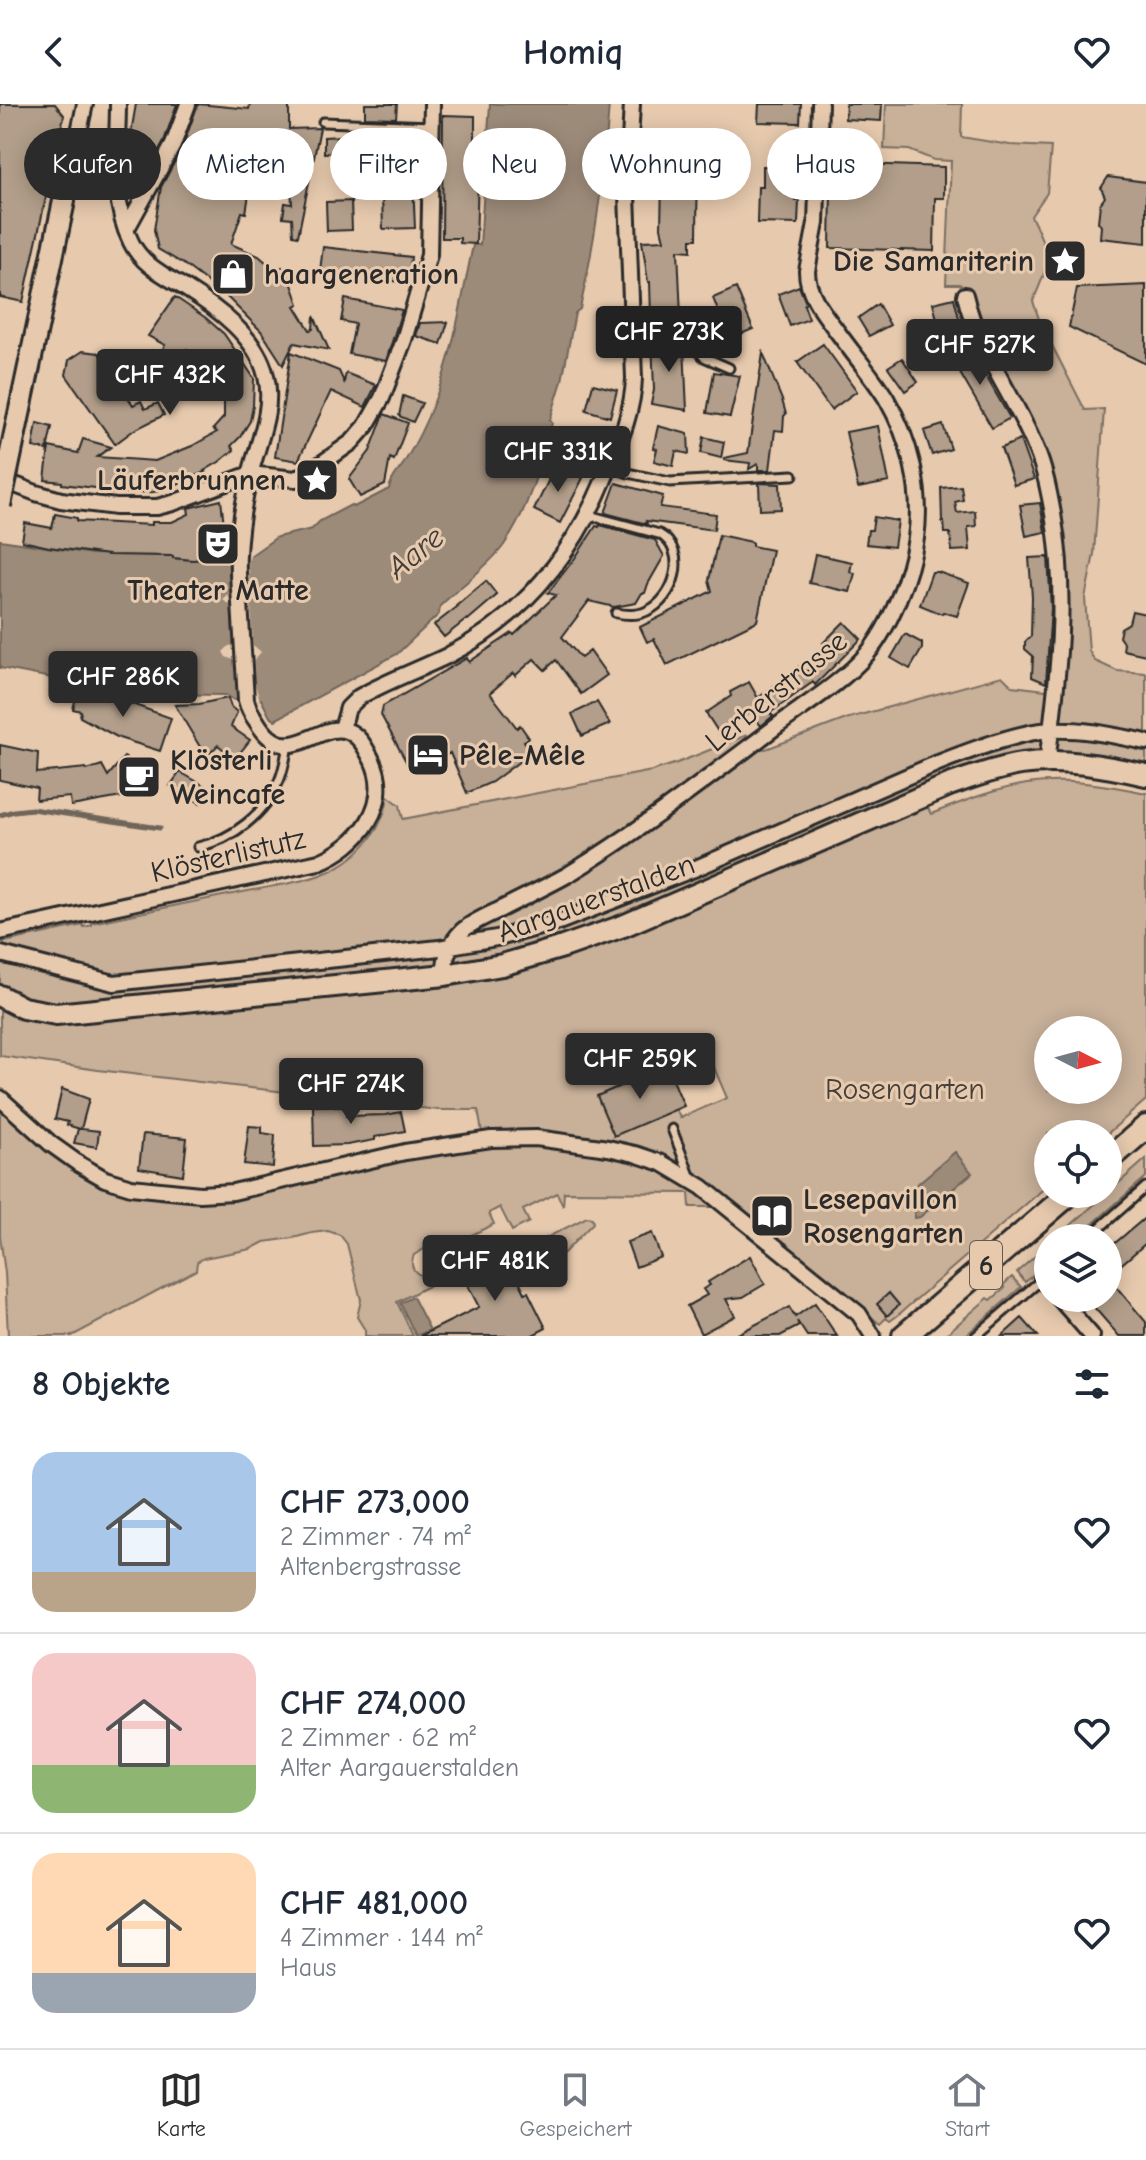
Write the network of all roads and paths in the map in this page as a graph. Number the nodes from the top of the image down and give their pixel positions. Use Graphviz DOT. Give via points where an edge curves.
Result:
graph roads {
  1 [pos="85,104"];
  2 [pos="118,104"];
  3 [pos="188,104"];
  4 [pos="432,104"];
  5 [pos="632,104"];
  6 [pos="820,104"];
  7 [pos="323,122"];
  8 [pos="432,126"];
  9 [pos="430,200"];
  10 [pos="64,201"];
  11 [pos="126,230"];
  12 [pos="965,295"];
  13 [pos="633,332"];
  14 [pos="729,368"];
  15 [pos="609,466"];
  16 [pos="250,474"];
  17 [pos="793,475"];
  18 [pos="0,479"];
  19 [pos="0,505"];
  20 [pos="588,515"];
  21 [pos="616,613"];
  22 [pos="342,729"];
  23 [pos="1051,730"];
  24 [pos="1146,742"];
  25 [pos="288,744"];
  26 [pos="1047,762"];
  27 [pos="1146,775"];
  28 [pos="198,847"];
  29 [pos="0,932"];
  30 [pos="451,946"];
  31 [pos="1,954"];
  32 [pos="445,975"];
  33 [pos="0,996"];
  34 [pos="0,1098"];
  35 [pos="1146,1127"];
  36 [pos="672,1129"];
  37 [pos="1122,1148"];
  38 [pos="692,1180"];
  39 [pos="1146,1187"];
  40 [pos="1053,1208"];
  41 [pos="1104,1224"];
  42 [pos="1034,1289"];
  43 [pos="1071,1312"];
  44 [pos="873,1336"];
  45 [pos="904,1336"];
  46 [pos="976,1336"];
  47 [pos="1092,1336"];
  1 -- 10 [label="street"];
  2 -- 11 [label="street" via="116,156"];
  3 -- 11 [label="street" via="163,165"];
  4 -- 8 [label="street"];
  5 -- 13 [label="street" via="627,195"];
  6 -- 30 [label="street, Lerberstrasse" via="816,223 807,279 822,310 895,415 916,488 914,551 889,620 858,664 686,796 565,876 464,929"];
  7 -- 8 [label="lane"];
  9 -- 16 [label="street" via="429,255 376,412 352,442 299,478"];
  10 -- 19 [label="main road, bridge"];
  11 -- 16 [label="street" via="140,257 220,313 264,368 268,408"];
  12 -- 23 [label="street" via="980,341 1030,434 1050,497 1061,597"];
  13 -- 14 [label="lane" via="674,332 704,357"];
  13 -- 15 [label="street" via="633,399"];
  15 -- 17 [label="lane" via="670,482"];
  15 -- 20 [label="street"];
  16 -- 18 [label="street" via="173,503 141,508 61,500"];
  16 -- 25 [label="street" via="238,556 246,700 264,733"];
  20 -- 21 [label="lane" via="659,534 675,550 675,572 663,599 644,613"];
  20 -- 22 [label="street" via="550,573 516,609 447,656 359,697 348,708"];
  22 -- 25 [label="street"];
  22 -- 29 [label="street, Klösterlistutz" via="363,743 378,786 366,826 339,853 309,866"];
  23 -- 24 [label="street, Aargauerstalden"];
  23 -- 26 [label="street"];
  23 -- 30 [label="street, Aargauerstalden" via="938,763 559,922"];
  25 -- 28 [label="lane" via="280,780 261,810 235,832"];
  26 -- 27 [label="main road, Aargauerstalden"];
  26 -- 32 [label="main road, Aargauerstalden" via="995,770 949,785 563,947"];
  30 -- 31 [label="street, Aargauerstalden" via="114,983"];
  30 -- 32 [label="street"];
  32 -- 33 [label="main road, Aargauerstalden" via="56,1014 23,1008"];
  34 -- 38 [label="street" via="79,1164 105,1179 142,1188 233,1192 405,1152 500,1138 608,1148 662,1163"];
  35 -- 37 [label="main road"];
  36 -- 38 [label="lane"];
  38 -- 44 [label="street" via="859,1314"];
  39 -- 41 [label="lane"];
  40 -- 45 [label="main road, 6"];
  42 -- 46 [label="lane"];
  43 -- 47 [label="street"];
}
